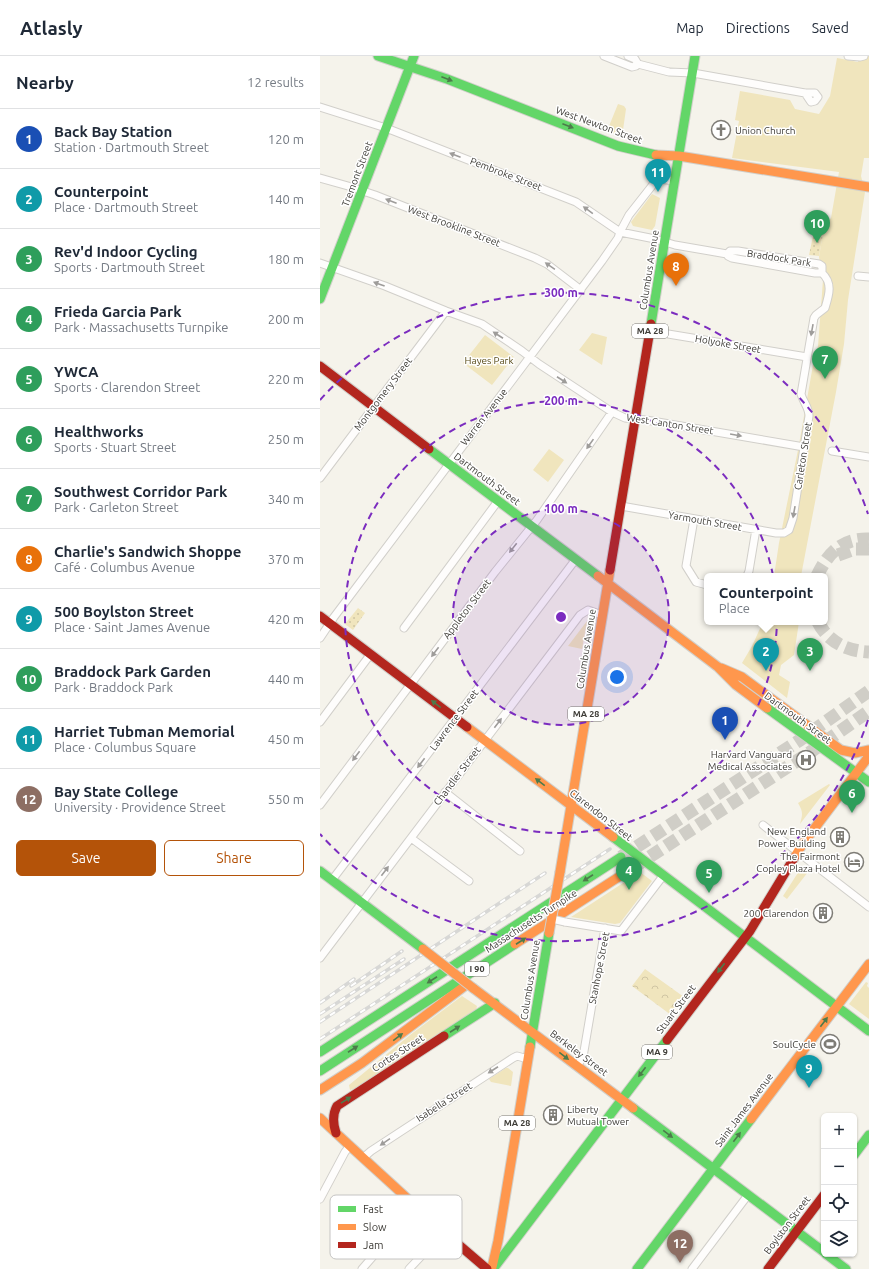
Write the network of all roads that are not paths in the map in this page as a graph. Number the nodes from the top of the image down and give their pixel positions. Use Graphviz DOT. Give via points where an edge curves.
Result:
graph roads {
  1 [pos="378,56"];
  2 [pos="604,56"];
  3 [pos="628,56"];
  4 [pos="695,56"];
  5 [pos="848,56"];
  6 [pos="864,56"];
  7 [pos="412,60"];
  8 [pos="638,64"];
  9 [pos="693,73"];
  10 [pos="805,93"];
  11 [pos="320,107"];
  12 [pos="386,128"];
  13 [pos="679,156"];
  14 [pos="320,178"];
  15 [pos="675,181"];
  16 [pos="869,187"];
  17 [pos="362,190"];
  18 [pos="620,232"];
  19 [pos="665,242"];
  20 [pos="320,263"];
  21 [pos="333,267"];
  22 [pos="822,273"];
  23 [pos="858,276"];
  24 [pos="869,277"];
  25 [pos="581,290"];
  26 [pos="320,299"];
  27 [pos="446,311"];
  28 [pos="650,331"];
  29 [pos="807,357"];
  30 [pos="530,358"];
  31 [pos="320,366"];
  32 [pos="373,407"];
  33 [pos="612,412"];
  34 [pos="635,419"];
  35 [pos="804,447"];
  36 [pos="832,451"];
  37 [pos="869,458"];
  38 [pos="448,464"];
  39 [pos="320,478"];
  40 [pos="498,501"];
  41 [pos="621,506"];
  42 [pos="694,519"];
  43 [pos="531,526"];
  44 [pos="756,529"];
  45 [pos="789,530"];
  46 [pos="576,559"];
  47 [pos="748,573"];
  48 [pos="608,584"];
  49 [pos="704,584"];
  50 [pos="602,615"];
  51 [pos="320,616"];
  52 [pos="330,624"];
  53 [pos="404,628"];
  54 [pos="320,638"];
  55 [pos="370,654"];
  56 [pos="718,666"];
  57 [pos="410,684"];
  58 [pos="455,718"];
  59 [pos="320,722"];
  60 [pos="484,741"];
  61 [pos="869,750"];
  62 [pos="869,756"];
  63 [pos="856,773"];
  64 [pos="869,782"];
  65 [pos="445,792"];
  66 [pos="320,805"];
  67 [pos="571,806"];
  68 [pos="763,825"];
  69 [pos="411,838"];
  70 [pos="520,851"];
  71 [pos="798,853"];
  72 [pos="621,857"];
  73 [pos="634,867"];
  74 [pos="320,871"];
  75 [pos="663,876"];
  76 [pos="332,880"];
  77 [pos="469,881"];
  78 [pos="362,902"];
  79 [pos="869,907"];
  80 [pos="552,918"];
  81 [pos="605,928"];
  82 [pos="745,938"];
  83 [pos="500,955"];
  84 [pos="320,958"];
  85 [pos="869,964"];
  86 [pos="495,1003"];
  87 [pos="836,1007"];
  88 [pos="869,1031"];
  89 [pos="533,1032"];
  90 [pos="320,1052"];
  91 [pos="528,1059"];
  92 [pos="576,1066"];
  93 [pos="320,1071"];
  94 [pos="320,1090"];
  95 [pos="621,1099"];
  96 [pos="320,1118"];
  97 [pos="336,1133"];
  98 [pos="869,1135"];
  99 [pos="346,1143"];
  100 [pos="857,1151"];
  101 [pos="366,1160"];
  102 [pos="714,1168"];
  103 [pos="403,1195"];
  104 [pos="748,1195"];
  105 [pos="821,1198"];
  106 [pos="320,1199"];
  107 [pos="797,1231"];
  108 [pos="462,1247"];
  109 [pos="821,1250"];
  110 [pos="830,1257"];
  111 [pos="371,1259"];
  112 [pos="418,1259"];
  113 [pos="362,1269"];
  114 [pos="409,1269"];
  115 [pos="487,1269"];
  116 [pos="493,1269"];
  117 [pos="637,1269"];
  118 [pos="692,1269"];
  119 [pos="768,1269"];
  120 [pos="846,1269"];
  1 -- 7 [label="main road, West Newton Street"];
  2 -- 8 [label="street" via="632,67"];
  3 -- 8 [label="street" via="635,59"];
  4 -- 9 [label="main road, Columbus Avenue / MA 28"];
  5 -- 6 [label="street"];
  7 -- 12 [label="main road, Tremont Street"];
  7 -- 13 [label="main road, West Newton Street, one-way" via="620,145 654,155"];
  8 -- 9 [label="street" via="669,72"];
  9 -- 10 [label="street"];
  9 -- 13 [label="main road, Columbus Avenue / MA 28"];
  11 -- 12 [label="street, Pembroke Street"];
  12 -- 17 [label="main road, Tremont Street"];
  18 -- 12 [label="street, Pembroke Street, one-way" via="576,202"];
  13 -- 15 [label="main road, Columbus Avenue / MA 28"];
  13 -- 16 [label="main road, West Newton Street"];
  14 -- 17 [label="street, West Brookline Street"];
  15 -- 18 [label="street, Warren Avenue" via="659,179 654,182 629,215"];
  15 -- 19 [label="main road, Columbus Avenue / MA 28"];
  17 -- 21 [label="main road, Tremont Street"];
  25 -- 17 [label="street, West Brookline Street, one-way" via="535,258"];
  18 -- 19 [label="street"];
  18 -- 25 [label="street, Warren Avenue"];
  19 -- 22 [label="street, Braddock Park" via="727,254 736,251 819,264 822,266"];
  19 -- 28 [label="main road, Columbus Avenue / MA 28"];
  20 -- 21 [label="street, West Canton Street"];
  21 -- 26 [label="main road, Tremont Street"];
  27 -- 21 [label="street, West Canton Street, one-way"];
  22 -- 29 [label="street, Carleton Street, one-way" via="829,281 829,288 825,308 814,318"];
  23 -- 24 [label="street"];
  25 -- 30 [label="street, Warren Avenue"];
  30 -- 27 [label="street, West Canton Street, one-way" via="482,324"];
  27 -- 32 [label="street, Montgomery Street"];
  28 -- 29 [label="street, Holyoke Street"];
  28 -- 34 [label="main road, Columbus Avenue / MA 28"];
  29 -- 35 [label="street, Carleton Street" via="801,394 809,413"];
  30 -- 33 [label="street, West Canton Street, one-way"];
  30 -- 38 [label="street, Warren Avenue"];
  31 -- 32 [label="main road, Dartmouth Street"];
  32 -- 38 [label="main road, Dartmouth Street"];
  32 -- 39 [label="street, Montgomery Street"];
  33 -- 34 [label="street, West Canton Street"];
  33 -- 43 [label="street, Appleton Street, one-way"];
  34 -- 35 [label="street, West Canton Street, one-way"];
  34 -- 41 [label="main road, Columbus Avenue / MA 28"];
  35 -- 45 [label="street, Carleton Street, one-way"];
  36 -- 37 [label="street"];
  38 -- 40 [label="main road, Dartmouth Street"];
  38 -- 52 [label="street, Warren Avenue"];
  40 -- 43 [label="main road, Dartmouth Street"];
  40 -- 53 [label="street"];
  41 -- 42 [label="street, Yarmouth Street"];
  41 -- 48 [label="main road, Columbus Avenue / MA 28"];
  42 -- 44 [label="street, Yarmouth Street"];
  42 -- 49 [label="street" via="686,566 696,582"];
  43 -- 46 [label="main road, Dartmouth Street"];
  43 -- 57 [label="street, Appleton Street, one-way"];
  44 -- 45 [label="street, Yarmouth Street" via="779,533"];
  44 -- 47 [label="street"];
  46 -- 48 [label="main road, Dartmouth Street"];
  46 -- 58 [label="street, Lawrence Street"];
  48 -- 50 [label="main road, Columbus Avenue / MA 28"];
  48 -- 56 [label="main road, Dartmouth Street"];
  60 -- 50 [label="street, Chandler Street, one-way" via="580,615 588,610"];
  50 -- 67 [label="main road, Columbus Avenue / MA 28"];
  51 -- 52 [label="main road, Clarendon Street"];
  52 -- 54 [label="street, Warren Avenue"];
  52 -- 55 [label="main road, Clarendon Street"];
  55 -- 57 [label="main road, Clarendon Street"];
  55 -- 59 [label="street"];
  56 -- 61 [label="main road, Dartmouth Street" via="742,677 841,750 854,753"];
  56 -- 63 [label="main road, Dartmouth Street" via="736,685"];
  58 -- 57 [label="main road, Clarendon Street, one-way"];
  57 -- 66 [label="street, Appleton Street, one-way"];
  58 -- 60 [label="main road, Clarendon Street"];
  58 -- 76 [label="street, Lawrence Street, one-way"];
  60 -- 65 [label="street, Chandler Street"];
  67 -- 60 [label="main road, Clarendon Street, one-way"];
  62 -- 63 [label="main road, Stuart Street / MA 9"];
  63 -- 64 [label="main road, Dartmouth Street"];
  63 -- 71 [label="main road, Stuart Street / MA 9"];
  65 -- 69 [label="street, Chandler Street"];
  65 -- 70 [label="street"];
  67 -- 75 [label="main road, Clarendon Street"];
  67 -- 80 [label="main road, Columbus Avenue / MA 28, bridge"];
  68 -- 71 [label="street"];
  69 -- 77 [label="street"];
  78 -- 69 [label="street, Chandler Street, one-way"];
  71 -- 79 [label="street"];
  71 -- 82 [label="main road, Stuart Street / MA 9"];
  72 -- 90 [label="main road, Massachusetts Turnpike / I 90, one-way"];
  83 -- 73 [label="main road, Massachusetts Turnpike / I 90, one-way"];
  74 -- 76 [label="main road, Berkeley Street"];
  75 -- 81 [label="street, Stanhope Street" via="621,931"];
  75 -- 82 [label="main road, Clarendon Street"];
  76 -- 78 [label="main road, Berkeley Street"];
  78 -- 84 [label="street, Chandler Street"];
  78 -- 86 [label="main road, Berkeley Street, bridge"];
  80 -- 81 [label="street, bridge"];
  80 -- 89 [label="main road, Columbus Avenue / MA 28, bridge"];
  81 -- 92 [label="street, Stanhope Street" via="583,1057"];
  82 -- 87 [label="main road, Clarendon Street"];
  82 -- 95 [label="main road, Stuart Street / MA 9, one-way"];
  93 -- 83 [label="main road, Massachusetts Turnpike / I 90, one-way"];
  94 -- 83 [label="main road, one-way" via="362,1064 470,983"];
  85 -- 87 [label="main road, Saint James Avenue"];
  86 -- 89 [label="main road, Berkeley Street"];
  97 -- 86 [label="main road, Cortes Street, one-way" via="333,1111 337,1106"];
  87 -- 88 [label="main road, Clarendon Street"];
  102 -- 87 [label="main road, Saint James Avenue, one-way"];
  89 -- 91 [label="main road, Columbus Avenue / MA 28"];
  89 -- 92 [label="main road, Berkeley Street, one-way"];
  91 -- 101 [label="street, Isabella Street, one-way" via="517,1056 513,1058 371,1151"];
  91 -- 116 [label="main road, Columbus Avenue / MA 28"];
  92 -- 95 [label="main road, Berkeley Street"];
  95 -- 102 [label="main road, Berkeley Street, one-way"];
  95 -- 116 [label="main road, Stuart Street / MA 9"];
  96 -- 97 [label="main road"];
  97 -- 99 [label="main road"];
  98 -- 100 [label="main road"];
  99 -- 101 [label="main road"];
  99 -- 106 [label="street" via="345,1152"];
  101 -- 103 [label="main road"];
  102 -- 104 [label="main road, Berkeley Street"];
  102 -- 117 [label="main road, Saint James Avenue"];
  104 -- 107 [label="main road, Berkeley Street"];
  104 -- 118 [label="street"];
  105 -- 107 [label="main road, Boylston Street"];
  107 -- 109 [label="main road, Berkeley Street"];
  107 -- 119 [label="main road, Boylston Street"];
  108 -- 115 [label="main road"];
  110 -- 120 [label="main road, Berkeley Street"];
  111 -- 113 [label="street"];
  112 -- 114 [label="street"];
}
